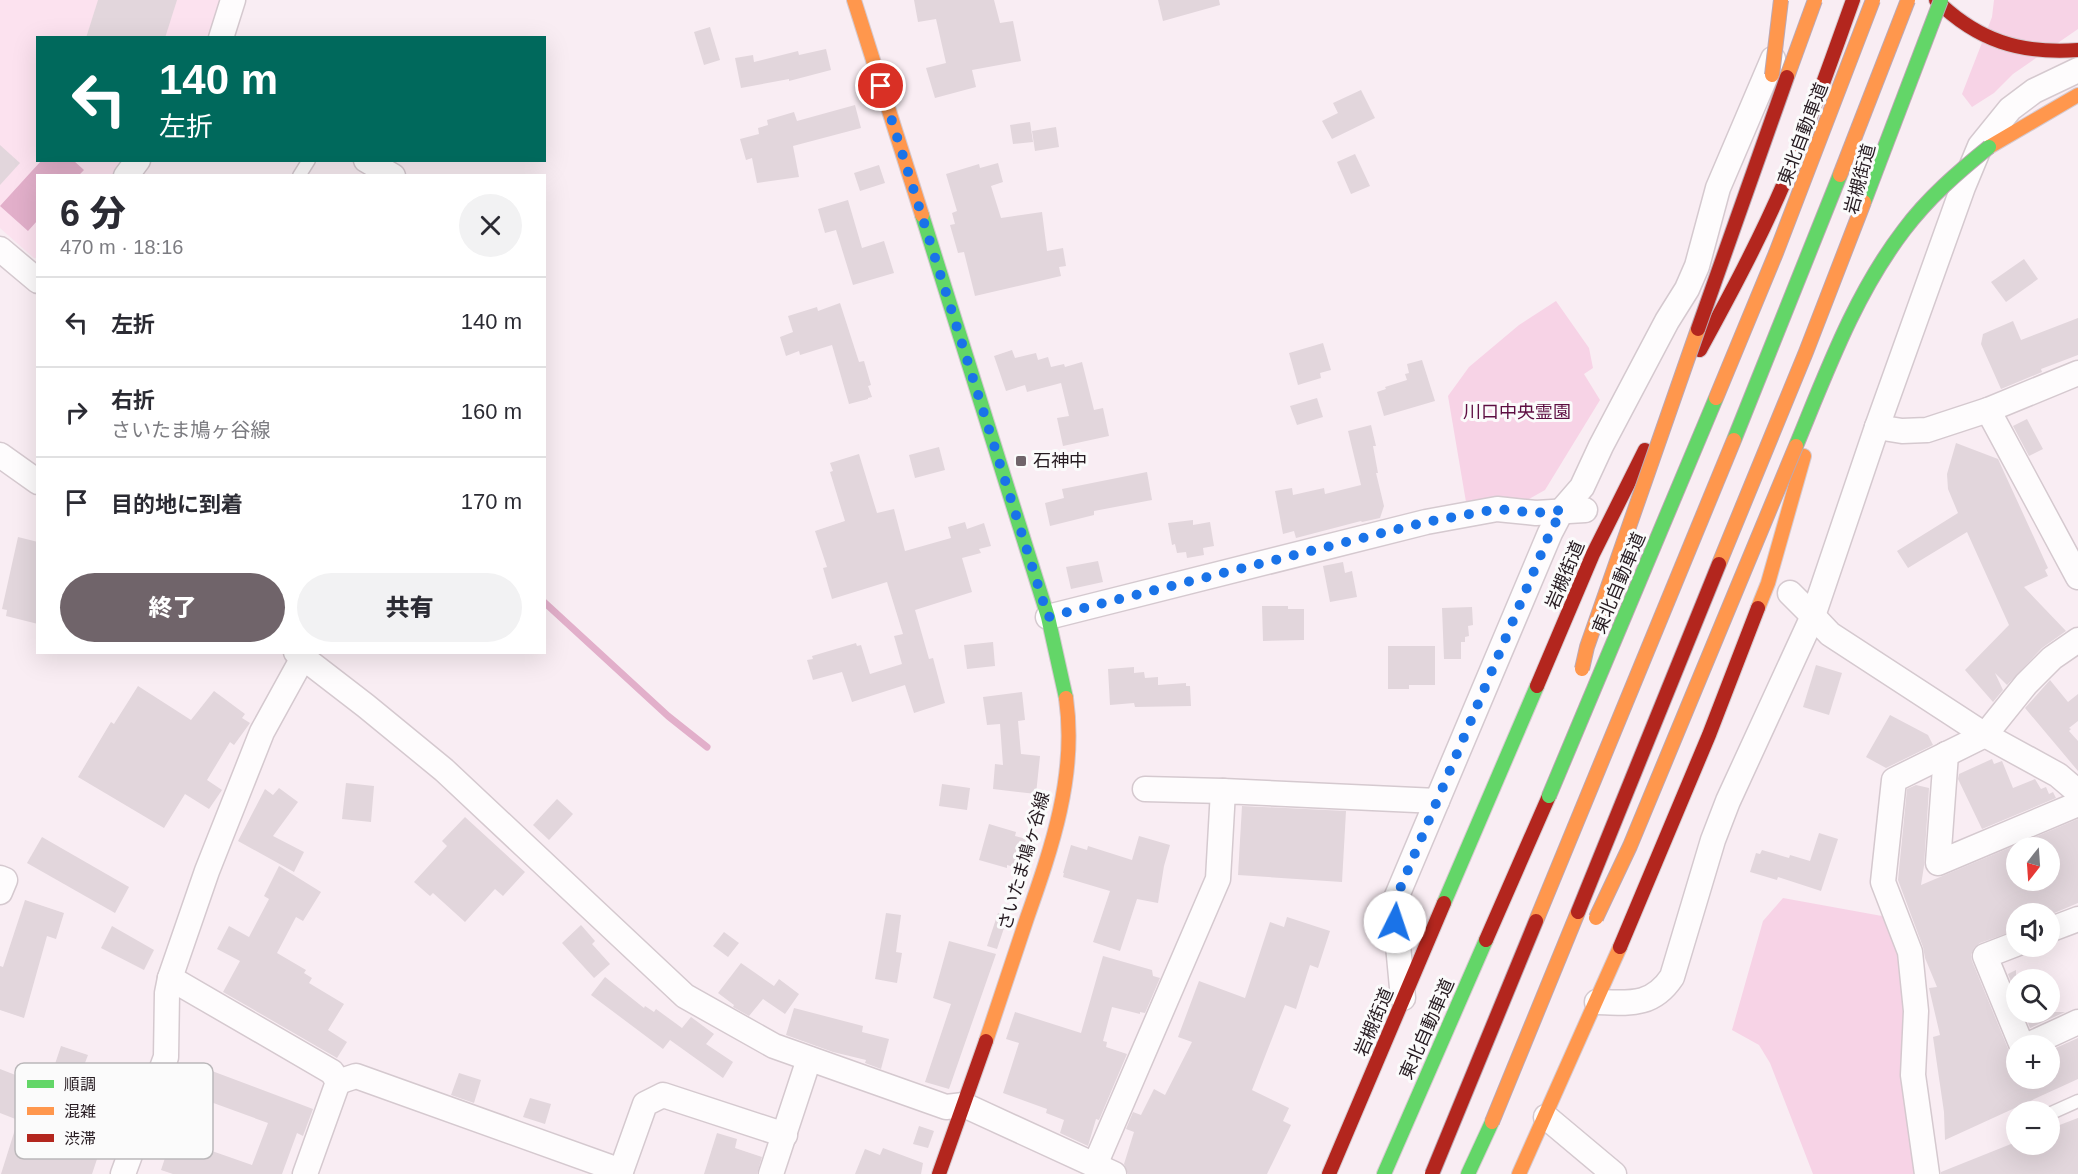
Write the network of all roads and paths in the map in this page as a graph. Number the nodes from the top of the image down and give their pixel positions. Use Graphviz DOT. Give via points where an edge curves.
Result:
graph roads {
  1 [pos="233,0"];
  2 [pos="854,0"];
  3 [pos="1781,0"];
  4 [pos="1798,0"];
  5 [pos="1815,0"];
  6 [pos="1853,0"];
  7 [pos="1874,0"];
  8 [pos="1880,0"];
  9 [pos="1908,0"];
  10 [pos="1928,0"];
  11 [pos="1935,0"];
  12 [pos="1941,0"];
  13 [pos="1920,26"];
  14 [pos="1827,34"];
  15 [pos="222,36"];
  16 [pos="2078,50"];
  17 [pos="2078,70"];
  18 [pos="2078,95"];
  19 [pos="1814,112"];
  20 [pos="369,162"];
  21 [pos="390,174"];
  22 [pos="1730,236"];
  23 [pos="0,249"];
  24 [pos="1858,255"];
  25 [pos="36,279"];
  26 [pos="1849,290"];
  27 [pos="2078,373"];
  28 [pos="1988,410"];
  29 [pos="1877,427"];
  30 [pos="0,455"];
  31 [pos="36,481"];
  32 [pos="1573,510"];
  33 [pos="2078,577"];
  34 [pos="1790,593"];
  35 [pos="1813,616"];
  36 [pos="1048,617"];
  37 [pos="2078,640"];
  38 [pos="302,654"];
  39 [pos="1579,682"];
  40 [pos="1573,704"];
  41 [pos="1985,735"];
  42 [pos="1946,754"];
  43 [pos="1145,789"];
  44 [pos="1223,791"];
  45 [pos="2078,792"];
  46 [pos="1549,796"];
  47 [pos="1437,801"];
  48 [pos="2078,804"];
  49 [pos="0,878"];
  50 [pos="0,892"];
  51 [pos="2078,919"];
  52 [pos="2060,926"];
  53 [pos="1590,929"];
  54 [pos="2006,948"];
  55 [pos="170,978"];
  56 [pos="1560,991"];
  57 [pos="1403,1000"];
  58 [pos="1597,1002"];
  59 [pos="2078,1022"];
  60 [pos="2019,1035"];
  61 [pos="2049,1035"];
  62 [pos="809,1059"];
  63 [pos="164,1063"];
  64 [pos="338,1082"];
  65 [pos="2078,1101"];
  66 [pos="964,1105"];
  67 [pos="2060,1109"];
  68 [pos="1546,1117"];
  69 [pos="1492,1122"];
  70 [pos="785,1135"];
  71 [pos="129,1159"];
  72 [pos="1102,1171"];
  73 [pos="620,1173"];
  74 [pos="123,1174"];
  75 [pos="305,1174"];
  76 [pos="771,1174"];
  77 [pos="939,1174"];
  78 [pos="1329,1174"];
  79 [pos="1384,1174"];
  80 [pos="1432,1174"];
  81 [pos="1468,1174"];
  82 [pos="1519,1174"];
  83 [pos="1614,1174"];
  84 [pos="1927,1174"];
  1 -- 15 [label="street"];
  2 -- 36 [label="main road, さいたま鳩ヶ谷線"];
  3 -- 22 [label="main road, bridge" via="1769,86"];
  4 -- 32 [label="street" via="1718,188 1687,290 1601,446"];
  5 -- 22 [label="main road, bridge"];
  6 -- 19 [label="main road, 岩槻街道"];
  7 -- 46 [label="main road, 東北自動車道, bridge" via="1776,253"];
  8 -- 19 [label="main road"];
  9 -- 80 [label="main road, bridge" via="1806,264"];
  10 -- 13 [label="main road, 岩槻街道"];
  11 -- 13 [label="main road"];
  11 -- 16 [label="main road" via="1954,17 1996,41 2042,52"];
  12 -- 69 [label="main road, bridge" via="1802,362"];
  13 -- 24 [label="main road, 岩槻街道"];
  14 -- 19 [label="main road"];
  17 -- 29 [label="street" via="2034,91 2010,109 1980,146"];
  18 -- 53 [label="main road, bridge" via="1989,147 1961,169 1914,216 1876,268 1844,331 1630,846"];
  19 -- 57 [label="main road, 岩槻街道" via="1740,278 1631,476 1593,554"];
  20 -- 21 [label="street"];
  22 -- 39 [label="main road, bridge" via="1587,647"];
  23 -- 25 [label="street"];
  26 -- 58 [label="main road" via="1768,583"];
  27 -- 28 [label="street"];
  28 -- 29 [label="street" via="1927,430"];
  28 -- 33 [label="street"];
  29 -- 35 [label="street"];
  30 -- 31 [label="street"];
  32 -- 36 [label="street" via="1536,513 1497,509 1426,522"];
  32 -- 47 [label="street" via="1550,533"];
  34 -- 35 [label="street"];
  35 -- 41 [label="street" via="1830,634"];
  35 -- 58 [label="street" via="1728,801 1672,977 1662,992 1648,999"];
  36 -- 66 [label="main road, さいたま鳩ヶ谷線" via="1066,699 1069,739 1064,784 1048,855"];
  37 -- 41 [label="street" via="2052,658 2026,684"];
  38 -- 55 [label="street" via="262,732"];
  38 -- 62 [label="street" via="444,771 686,996 774,1046"];
  40 -- 46 [label="main road, bridge"];
  41 -- 42 [label="street"];
  41 -- 45 [label="street" via="2058,775"];
  42 -- 48 [label="street" via="1938,863"];
  42 -- 84 [label="street" via="1894,780 1883,882 1910,952 1916,1011 1913,1075"];
  43 -- 44 [label="street"];
  44 -- 47 [label="street"];
  44 -- 72 [label="street" via="1218,879"];
  46 -- 79 [label="main road, 東北自動車道"];
  47 -- 57 [label="street" via="1394,903"];
  49 -- 50 [label="street" via="4,880"];
  51 -- 52 [label="street"];
  54 -- 60 [label="street" via="1985,957"];
  55 -- 63 [label="street"];
  55 -- 64 [label="street" via="332,1072"];
  56 -- 69 [label="main road, bridge"];
  57 -- 78 [label="main road, 岩槻街道"];
  58 -- 68 [label="main road"];
  59 -- 61 [label="street"];
  62 -- 66 [label="street" via="946,1107"];
  62 -- 70 [label="street"];
  64 -- 73 [label="street" via="356,1076"];
  64 -- 75 [label="street"];
  65 -- 67 [label="lane"];
  66 -- 72 [label="street"];
  66 -- 77 [label="main road, さいたま鳩ヶ谷線"];
  68 -- 82 [label="main road"];
  68 -- 83 [label="street"];
  69 -- 81 [label="main road"];
  70 -- 73 [label="street" via="663,1095 645,1104"];
  70 -- 76 [label="street"];
  71 -- 74 [label="street"];
}
